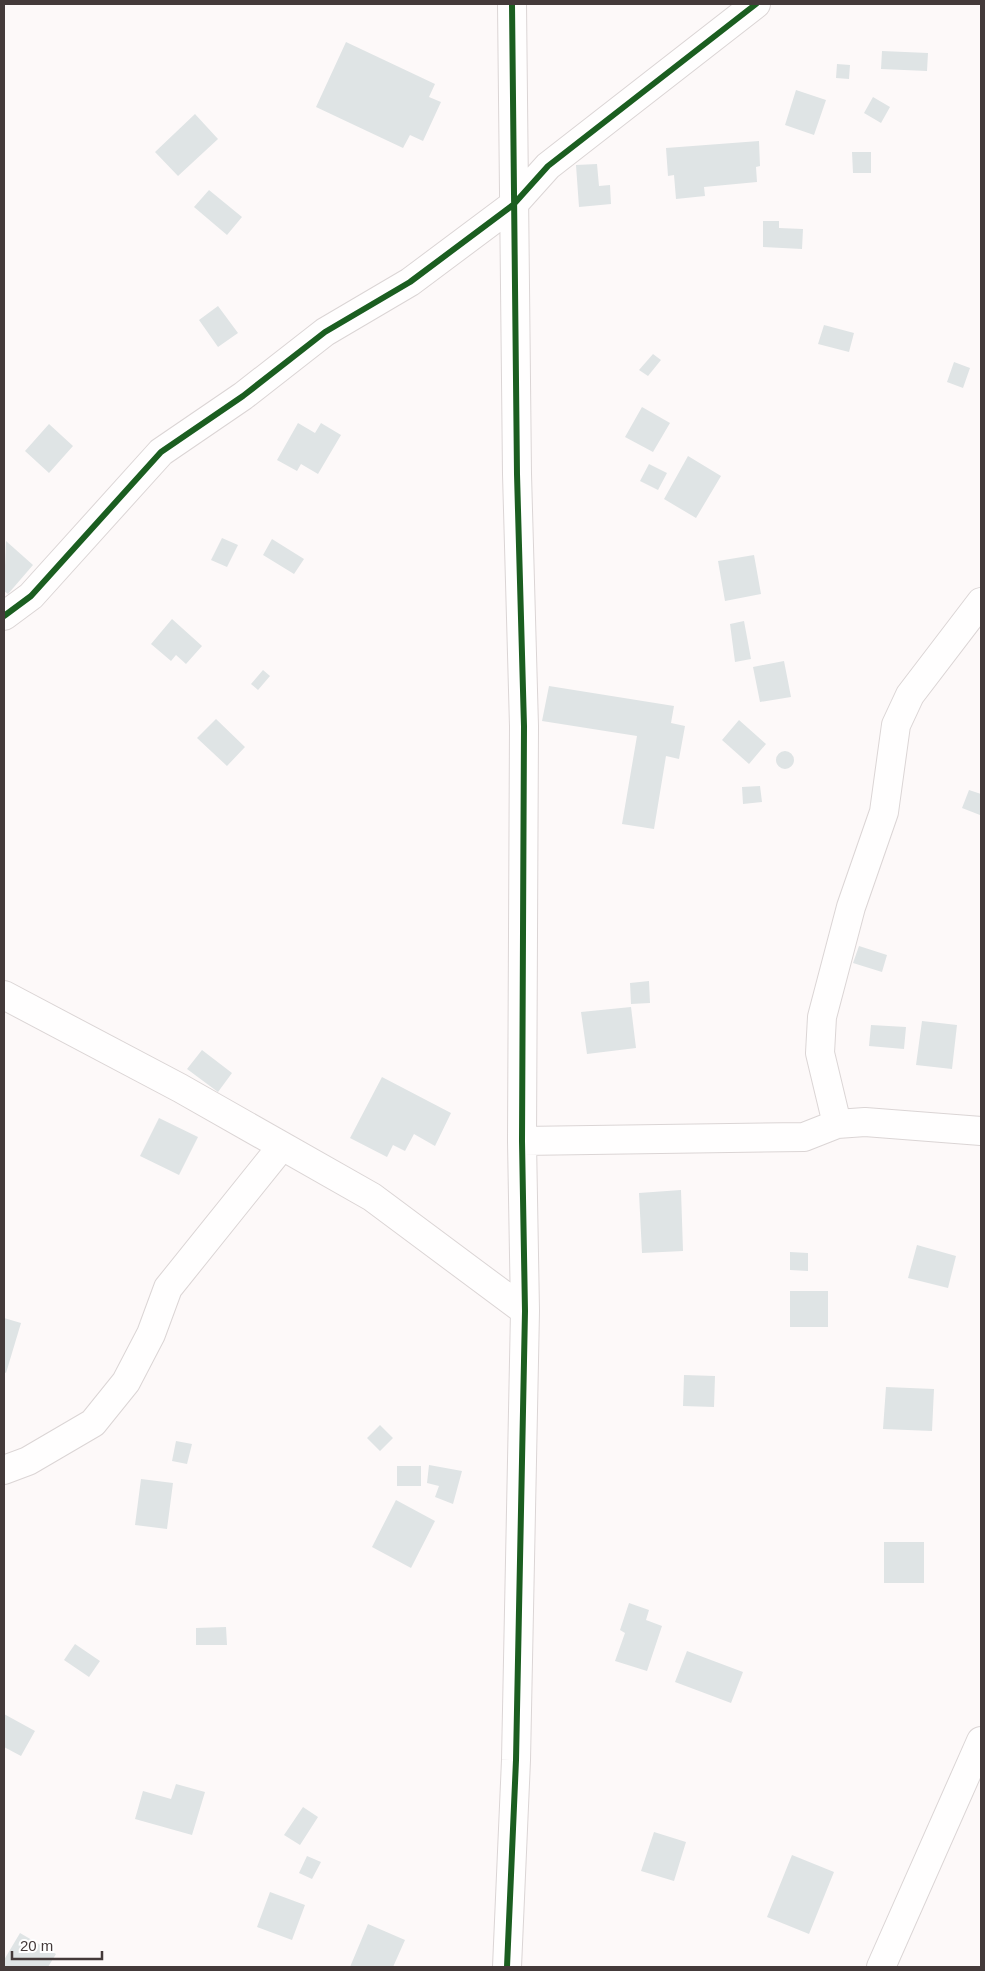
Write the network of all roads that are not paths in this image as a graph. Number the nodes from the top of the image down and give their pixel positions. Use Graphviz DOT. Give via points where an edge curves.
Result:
graph roads {
  1 [pos="512,4"];
  2 [pos="756,4"];
  3 [pos="513,205"];
  4 [pos="981,602"];
  5 [pos="4,616"];
  6 [pos="4,995"];
  7 [pos="838,1124"];
  8 [pos="981,1131"];
  9 [pos="522,1141"];
  10 [pos="282,1146"];
  11 [pos="525,1311"];
  12 [pos="4,1470"];
  13 [pos="981,1741"];
  14 [pos="508,1967"];
  15 [pos="882,1967"];
  1 -- 3 [label="street"];
  2 -- 3 [label="street" via="548,166"];
  3 -- 5 [label="street" via="410,282 325,332 243,396 160,452 31,596"];
  3 -- 9 [label="street" via="524,726"];
  4 -- 7 [label="street" via="910,695 896,725 884,812 850,907 822,1017 820,1053"];
  6 -- 10 [label="street"];
  7 -- 8 [label="street" via="866,1122"];
  7 -- 9 [label="street" via="804,1137"];
  9 -- 11 [label="street"];
  10 -- 11 [label="street" via="372,1197"];
  10 -- 12 [label="street" via="168,1288 151,1334 126,1382 93,1423 28,1461"];
  11 -- 14 [label="street" via="516,1760"];
  13 -- 15 [label="street"];
}
